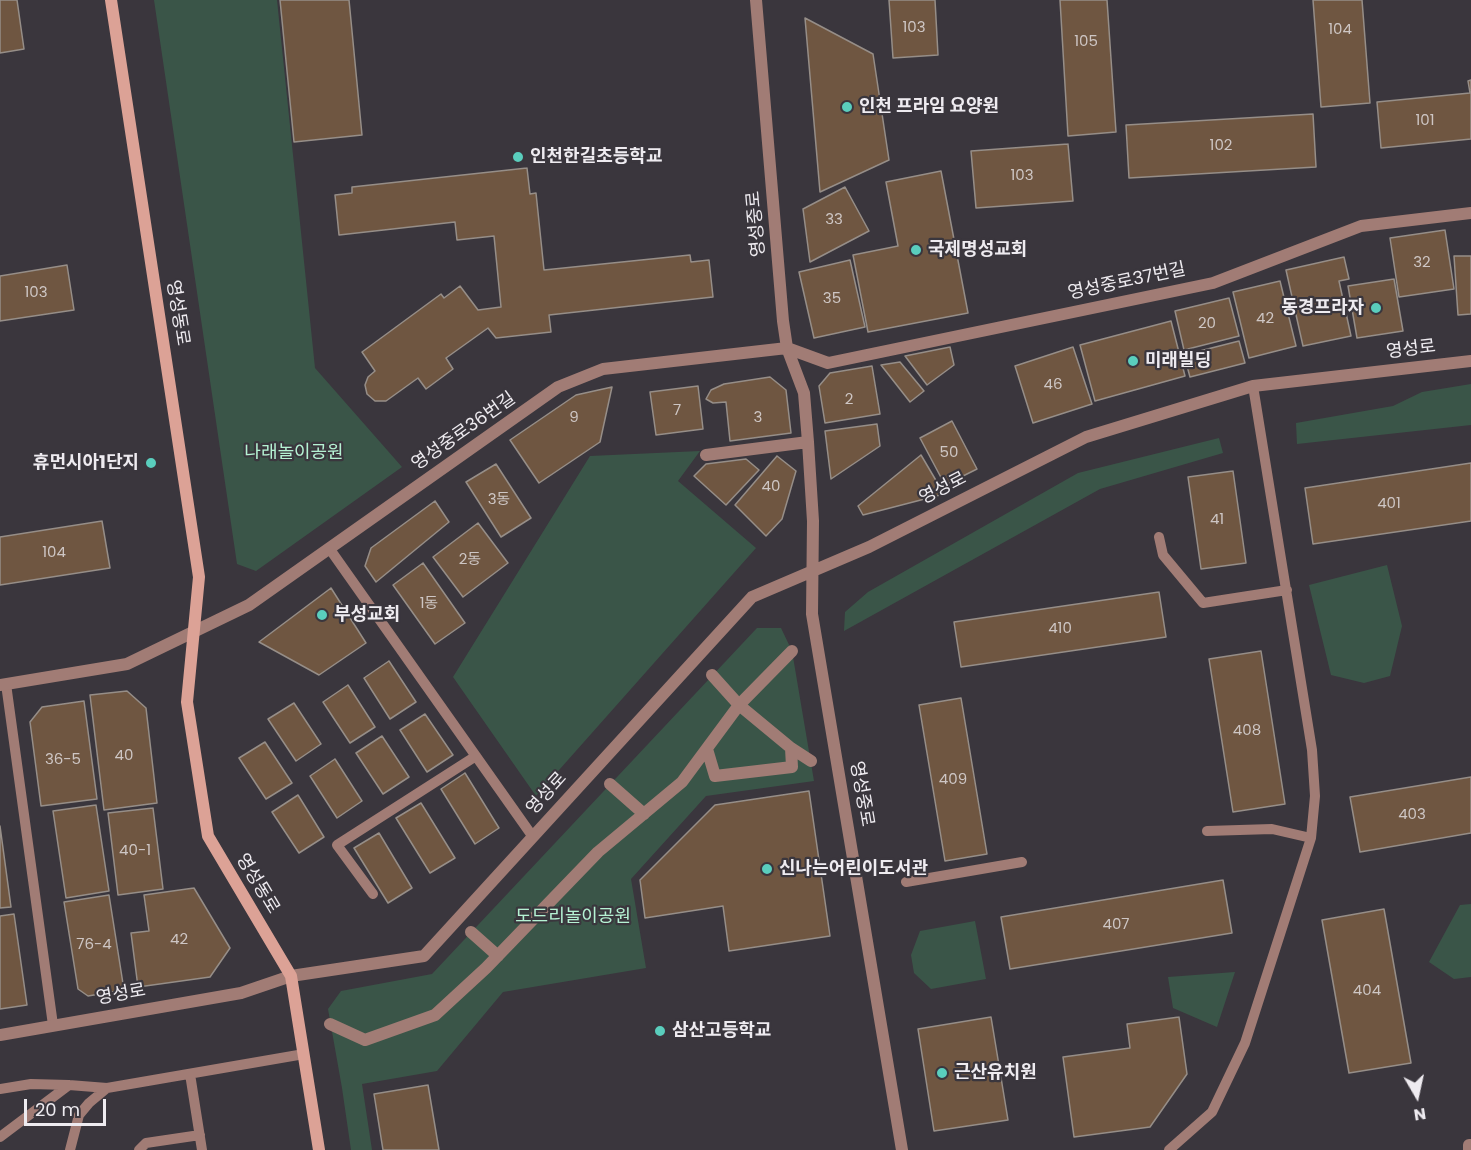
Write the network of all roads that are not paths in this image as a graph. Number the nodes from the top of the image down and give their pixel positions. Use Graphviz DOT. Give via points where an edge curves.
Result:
graph roads {
  1 [pos="111,0"];
  2 [pos="756,0"];
  3 [pos="1471,213"];
  4 [pos="787,348"];
  5 [pos="1471,361"];
  6 [pos="1253,386"];
  7 [pos="808,442"];
  8 [pos="706,455"];
  9 [pos="1159,537"];
  10 [pos="329,549"];
  11 [pos="812,571"];
  12 [pos="1287,590"];
  13 [pos="194,632"];
  14 [pos="792,651"];
  15 [pos="712,675"];
  16 [pos="3,684"];
  17 [pos="739,705"];
  18 [pos="791,748"];
  19 [pos="707,749"];
  20 [pos="476,756"];
  21 [pos="811,761"];
  22 [pos="610,783"];
  23 [pos="644,814"];
  24 [pos="1207,831"];
  25 [pos="533,837"];
  26 [pos="1311,838"];
  27 [pos="1022,862"];
  28 [pos="906,882"];
  29 [pos="373,894"];
  30 [pos="471,932"];
  31 [pos="498,956"];
  32 [pos="291,976"];
  33 [pos="330,1024"];
  34 [pos="53,1025"];
  35 [pos="0,1035"];
  36 [pos="304,1054"];
  37 [pos="190,1074"];
  38 [pos="69,1085"];
  39 [pos="107,1088"];
  40 [pos="0,1089"];
  41 [pos="200,1135"];
  42 [pos="0,1137"];
  43 [pos="1471,1145"];
  44 [pos="70,1150"];
  45 [pos="139,1150"];
  46 [pos="202,1150"];
  47 [pos="319,1150"];
  48 [pos="902,1150"];
  49 [pos="1169,1150"];
  50 [pos="1470,1150"];
  1 -- 13 [label="street, 영성동로" via="199,577"];
  2 -- 4 [label="street, 영성중로"];
  3 -- 4 [label="street, 영성중로37번길" via="1361,226 1213,283 828,363"];
  4 -- 7 [label="street, 영성중로" via="804,393"];
  4 -- 10 [label="street, 영성중로36번길" via="603,369 558,387"];
  5 -- 6 [label="street, 영성로"];
  6 -- 11 [label="street, 영성로" via="1086,437 869,547"];
  6 -- 12 [label="lane"];
  7 -- 8 [label="street"];
  7 -- 11 [label="street, 영성중로"];
  9 -- 12 [label="lane" via="1162,555 1203,603"];
  10 -- 13 [label="street, 영성중로36번길" via="249,605"];
  10 -- 20 [label="lane, 영성로"];
  11 -- 25 [label="street, 영성로" via="752,597"];
  11 -- 48 [label="street, 영성중로" via="812,614"];
  12 -- 26 [label="lane" via="1312,750 1315,796"];
  13 -- 16 [label="street" via="127,664"];
  13 -- 32 [label="street, 영성동로" via="187,702 208,836"];
  14 -- 17 [label="street"];
  15 -- 17 [label="street"];
  16 -- 34 [label="lane"];
  17 -- 18 [label="street"];
  17 -- 19 [label="street"];
  18 -- 19 [label="street" via="792,767 715,776"];
  18 -- 21 [label="street"];
  19 -- 23 [label="street" via="682,782"];
  20 -- 25 [label="lane, 영성로"];
  20 -- 29 [label="lane" via="337,845"];
  22 -- 23 [label="street"];
  23 -- 31 [label="street" via="598,852"];
  24 -- 26 [label="lane" via="1272,829"];
  25 -- 32 [label="street, 영성로" via="424,956"];
  26 -- 49 [label="lane" via="1245,1043 1212,1112"];
  27 -- 28 [label="lane"];
  30 -- 31 [label="street"];
  31 -- 33 [label="street" via="435,1015 365,1040"];
  32 -- 34 [label="street, 영성로" via="241,993"];
  32 -- 36 [label="street, 영성동로"];
  34 -- 35 [label="street, 영성로"];
  36 -- 37 [label="lane"];
  36 -- 47 [label="street, 영성동로"];
  37 -- 39 [label="lane"];
  37 -- 41 [label="lane"];
  38 -- 39 [label="lane"];
  38 -- 40 [label="lane" via="31,1084"];
  38 -- 42 [label="lane"];
  39 -- 44 [label="lane" via="79,1115"];
  41 -- 45 [label="lane" via="146,1143"];
  41 -- 46 [label="lane"];
  43 -- 50 [label="street"];
}
